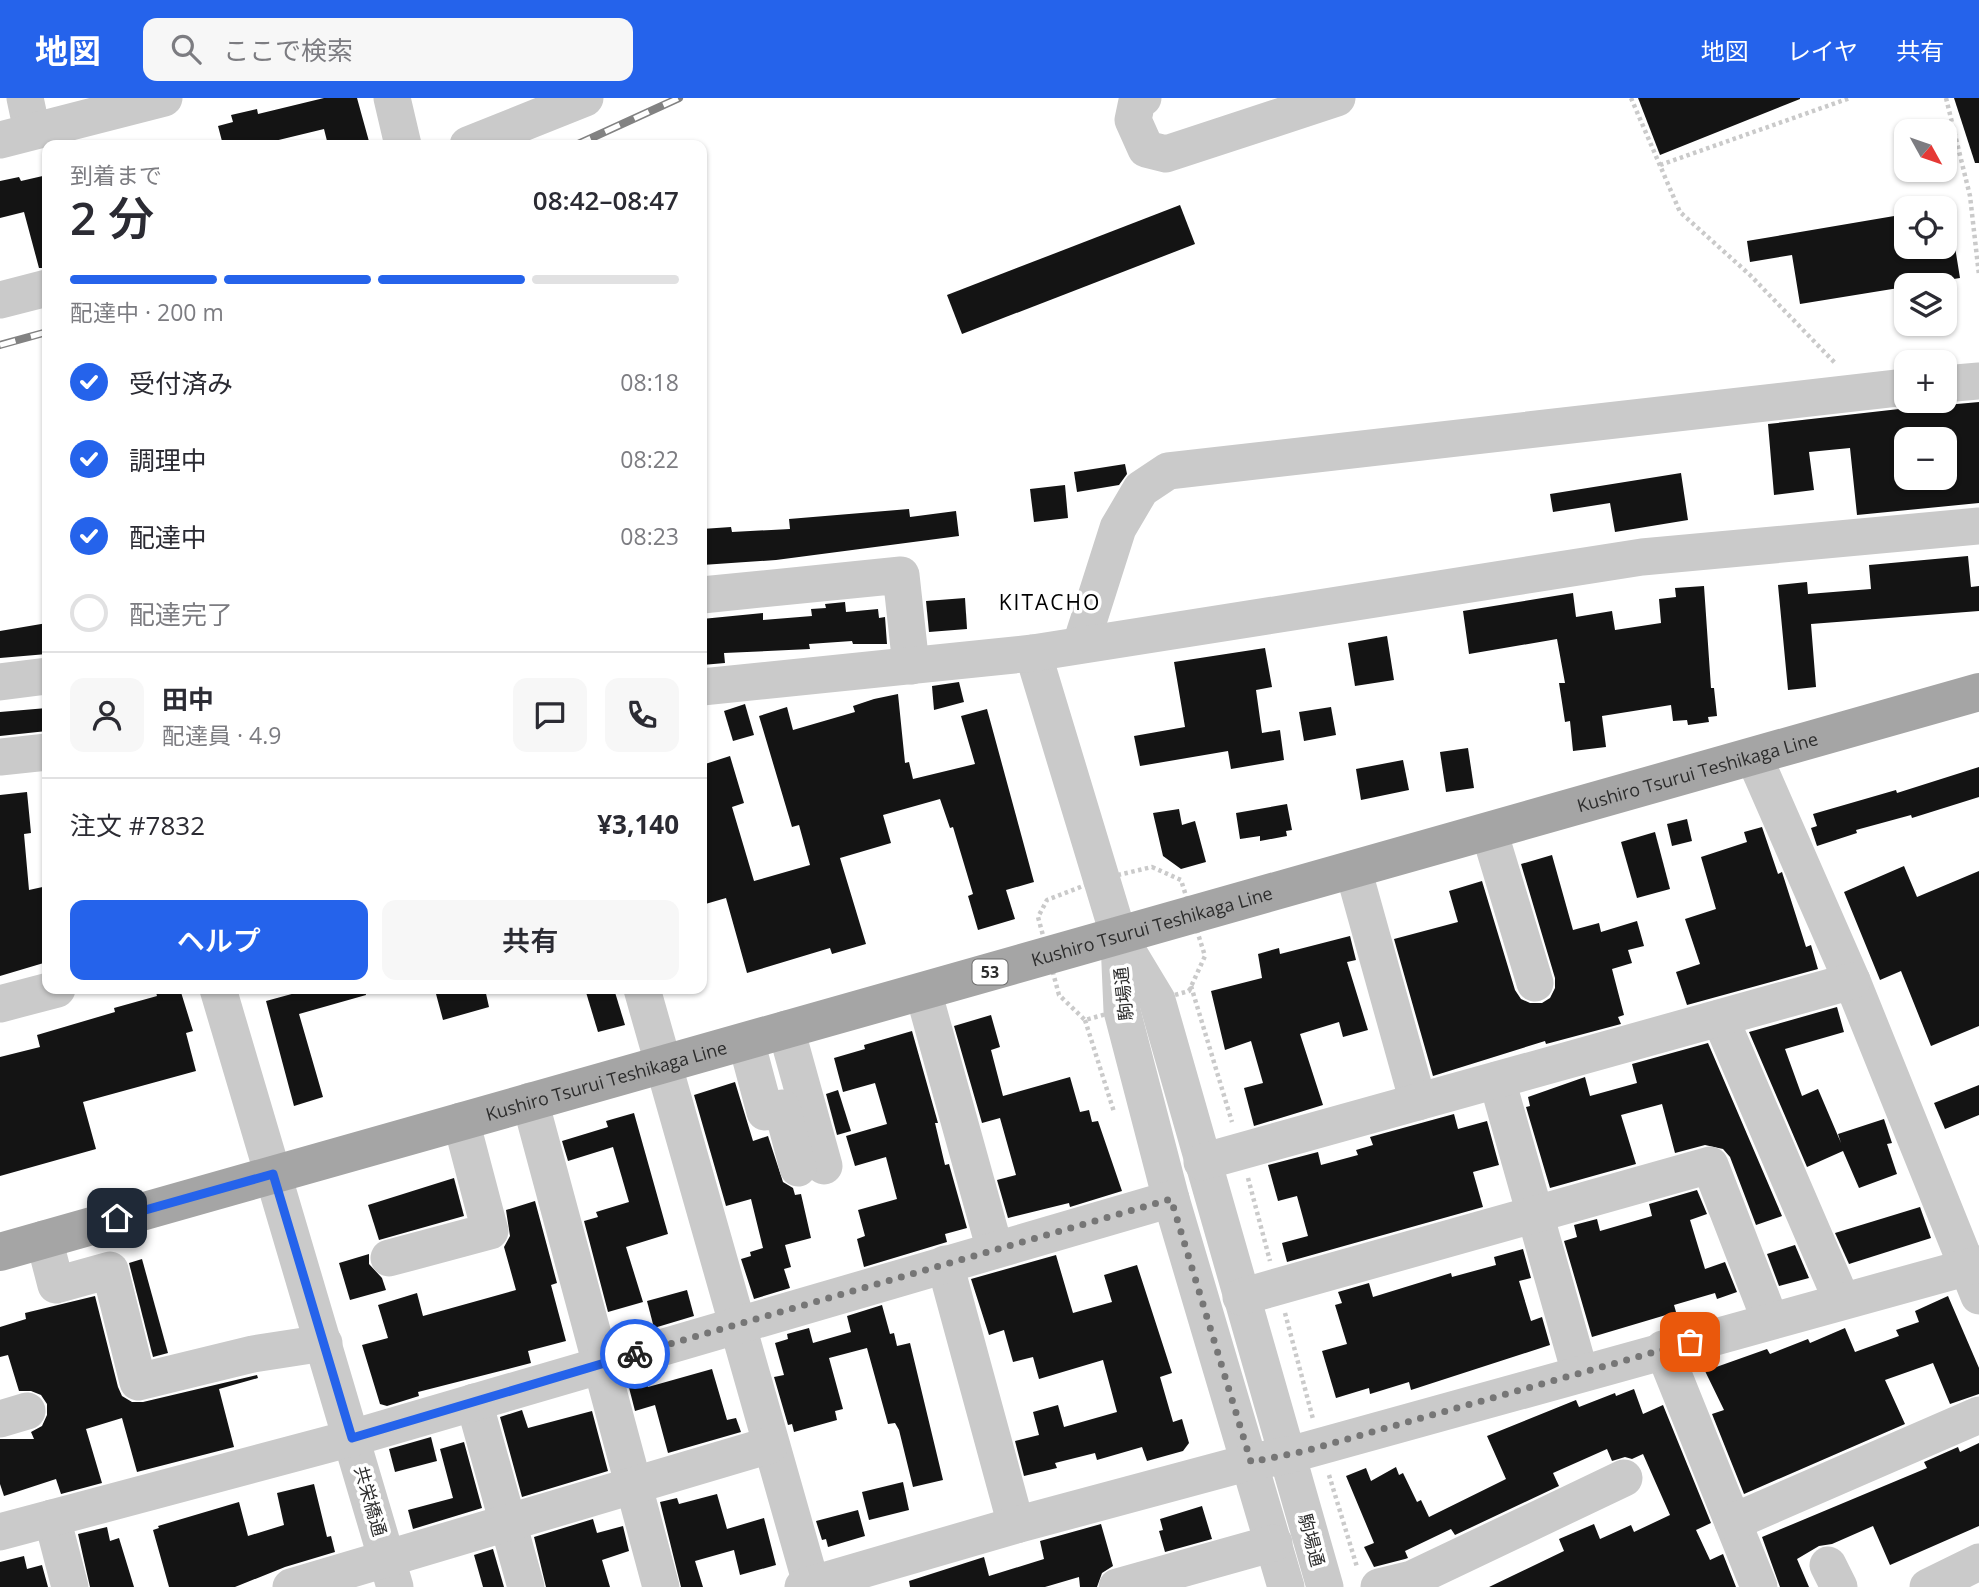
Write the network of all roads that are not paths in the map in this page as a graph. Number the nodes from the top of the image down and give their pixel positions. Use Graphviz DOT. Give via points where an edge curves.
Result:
graph roads {
  1 [pos="164,98"];
  2 [pos="392,98"];
  3 [pos="584,98"];
  4 [pos="1143,98"];
  5 [pos="1337,98"];
  6 [pos="19,123"];
  7 [pos="402,140"];
  8 [pos="480,140"];
  9 [pos="42,289"];
  10 [pos="0,300"];
  11 [pos="1979,381"];
  12 [pos="1957,383"];
  13 [pos="1894,388"];
  14 [pos="1979,527"];
  15 [pos="707,594"];
  16 [pos="1081,645"];
  17 [pos="1033,653"];
  18 [pos="911,666"];
  19 [pos="42,677"];
  20 [pos="0,682"];
  21 [pos="707,686"];
  22 [pos="1979,692"];
  23 [pos="42,753"];
  24 [pos="0,757"];
  25 [pos="1754,757"];
  26 [pos="1489,831"];
  27 [pos="1353,869"];
  28 [pos="1119,937"];
  29 [pos="1852,981"];
  30 [pos="1535,983"];
  31 [pos="923,991"];
  32 [pos="42,993"];
  33 [pos="219,994"];
  34 [pos="643,994"];
  35 [pos="0,1004"];
  36 [pos="1720,1018"];
  37 [pos="786,1029"];
  38 [pos="746,1041"];
  39 [pos="663,1064"];
  40 [pos="1497,1080"];
  41 [pos="530,1101"];
  42 [pos="1418,1102"];
  43 [pos="461,1121"];
  44 [pos="1202,1161"];
  45 [pos="273,1174"];
  46 [pos="1171,1199"];
  47 [pos="1536,1215"];
  48 [pos="44,1239"];
  49 [pos="995,1250"];
  50 [pos="0,1252"];
  51 [pos="389,1258"];
  52 [pos="945,1265"];
  53 [pos="1975,1276"];
  54 [pos="1241,1297"];
  55 [pos="1842,1301"];
  56 [pos="1770,1321"];
  57 [pos="736,1325"];
  58 [pos="324,1343"];
  59 [pos="1663,1349"];
  60 [pos="601,1364"];
  61 [pos="1580,1373"];
  62 [pos="474,1402"];
  63 [pos="1979,1415"];
  64 [pos="352,1438"];
  65 [pos="770,1445"];
  66 [pos="1289,1455"];
  67 [pos="1251,1462"];
  68 [pos="1624,1478"];
  69 [pos="633,1487"];
  70 [pos="52,1518"];
  71 [pos="1733,1522"];
  72 [pos="509,1524"];
  73 [pos="1016,1525"];
  74 [pos="0,1532"];
  75 [pos="1274,1543"];
  76 [pos="1979,1562"];
  77 [pos="392,1574"];
  78 [pos="809,1586"];
  79 [pos="70,1587"];
  80 [pos="291,1587"];
  81 [pos="526,1587"];
  82 [pos="661,1587"];
  83 [pos="1117,1587"];
  84 [pos="1286,1587"];
  85 [pos="1325,1587"];
  86 [pos="1380,1587"];
  87 [pos="1759,1587"];
  88 [pos="1928,1587"];
  1 -- 6 [label="street"];
  2 -- 7 [label="street"];
  3 -- 8 [label="street"];
  4 -- 5 [label="street" via="1137,101 1133,120 1146,149 1166,154"];
  9 -- 10 [label="street"];
  11 -- 12 [label="street"];
  13 -- 16 [label="street" via="1167,471 1141,489 1118,528"];
  14 -- 16 [label="street" via="1642,557"];
  15 -- 18 [label="street" via="901,575"];
  16 -- 17 [label="street"];
  17 -- 18 [label="street"];
  17 -- 28 [label="street"];
  18 -- 21 [label="street"];
  19 -- 20 [label="street"];
  22 -- 25 [label="main road, Kushiro Tsurui Teshikaga Line / 53"];
  23 -- 24 [label="street"];
  25 -- 26 [label="main road, Kushiro Tsurui Teshikaga Line / 53"];
  25 -- 29 [label="street"];
  26 -- 27 [label="main road, Kushiro Tsurui Teshikaga Line / 53"];
  26 -- 30 [label="street"];
  27 -- 28 [label="main road, Kushiro Tsurui Teshikaga Line / 53"];
  27 -- 42 [label="street"];
  28 -- 31 [label="main road, Kushiro Tsurui Teshikaga Line / 53"];
  28 -- 44 [label="street, 駒場通" via="1157,1000"];
  28 -- 46 [label="street, 駒場通" via="1122,1011"];
  29 -- 36 [label="street"];
  29 -- 53 [label="street"];
  31 -- 37 [label="main road, Kushiro Tsurui Teshikaga Line / 53"];
  31 -- 49 [label="street"];
  32 -- 35 [label="street"];
  33 -- 45 [label="street, 共栄橋通"];
  34 -- 39 [label="street"];
  36 -- 40 [label="street"];
  36 -- 55 [label="street"];
  37 -- 38 [label="main road, Kushiro Tsurui Teshikaga Line / 53"];
  37 -- 38 [label="street" via="811,1167 782,1108 765,1112"];
  38 -- 39 [label="main road, Kushiro Tsurui Teshikaga Line / 53"];
  39 -- 41 [label="main road, Kushiro Tsurui Teshikaga Line / 53"];
  39 -- 57 [label="street"];
  40 -- 42 [label="street"];
  40 -- 47 [label="street"];
  41 -- 43 [label="main road, Kushiro Tsurui Teshikaga Line / 53"];
  41 -- 60 [label="street"];
  42 -- 44 [label="street"];
  43 -- 45 [label="main road, Kushiro Tsurui Teshikaga Line / 53"];
  43 -- 51 [label="street" via="490,1231"];
  44 -- 54 [label="street, 駒場通"];
  45 -- 48 [label="main road, Kushiro Tsurui Teshikaga Line / 53"];
  45 -- 58 [label="street, 共栄橋通"];
  46 -- 49 [label="street"];
  46 -- 67 [label="street, 駒場通"];
  47 -- 54 [label="street"];
  47 -- 56 [label="street" via="1710,1165"];
  47 -- 61 [label="street"];
  48 -- 50 [label="main road, Kushiro Tsurui Teshikaga Line / 53"];
  48 -- 58 [label="street" via="57,1285 110,1270 138,1382 254,1354"];
  49 -- 52 [label="street"];
  52 -- 57 [label="street"];
  52 -- 73 [label="street"];
  53 -- 55 [label="street"];
  54 -- 66 [label="street, 駒場通"];
  55 -- 56 [label="street"];
  56 -- 59 [label="street"];
  57 -- 60 [label="street"];
  57 -- 65 [label="street"];
  58 -- 64 [label="street, 共栄橋通"];
  59 -- 61 [label="street"];
  59 -- 71 [label="street"];
  60 -- 62 [label="street"];
  60 -- 69 [label="street"];
  61 -- 66 [label="street"];
  62 -- 64 [label="street"];
  62 -- 72 [label="street"];
  63 -- 71 [label="street"];
  64 -- 70 [label="street"];
  64 -- 77 [label="street, 共栄橋通"];
  65 -- 69 [label="street"];
  65 -- 78 [label="street"];
  66 -- 67 [label="street"];
  66 -- 85 [label="street, 駒場通"];
  67 -- 73 [label="street"];
  67 -- 75 [label="street, 駒場通"];
  68 -- 86 [label="street" via="1412,1579"];
  69 -- 72 [label="street"];
  69 -- 82 [label="street"];
  70 -- 74 [label="street"];
  70 -- 79 [label="street"];
  71 -- 87 [label="street"];
  72 -- 77 [label="street"];
  72 -- 81 [label="street"];
  73 -- 78 [label="street"];
  75 -- 83 [label="street"];
  75 -- 84 [label="street, 駒場通"];
  76 -- 88 [label="street"];
  77 -- 80 [label="street"];
}
